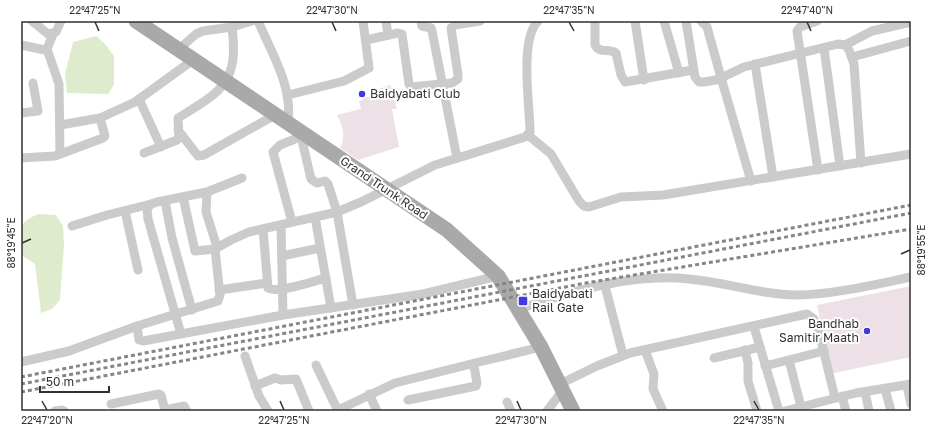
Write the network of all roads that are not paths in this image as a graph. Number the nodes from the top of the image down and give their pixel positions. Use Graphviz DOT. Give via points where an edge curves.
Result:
graph roads {
  1 [pos="32,21"];
  2 [pos="61,21"];
  3 [pos="136,21"];
  4 [pos="252,21"];
  5 [pos="258,21"];
  6 [pos="363,21"];
  7 [pos="386,21"];
  8 [pos="421,21"];
  9 [pos="480,21"];
  10 [pos="595,21"];
  11 [pos="635,21"];
  12 [pos="664,21"];
  13 [pos="686,21"];
  14 [pos="690,21"];
  15 [pos="702,21"];
  16 [pos="817,21"];
  17 [pos="536,22"];
  18 [pos="911,22"];
  19 [pos="232,27"];
  20 [pos="54,34"];
  21 [pos="388,35"];
  22 [pos="366,40"];
  23 [pos="911,41"];
  24 [pos="21,45"];
  25 [pos="844,45"];
  26 [pos="824,48"];
  27 [pos="48,49"];
  28 [pos="178,50"];
  29 [pos="801,54"];
  30 [pos="852,57"];
  31 [pos="193,60"];
  32 [pos="755,64"];
  33 [pos="693,70"];
  34 [pos="679,73"];
  35 [pos="644,80"];
  36 [pos="722,80"];
  37 [pos="226,82"];
  38 [pos="33,83"];
  39 [pos="442,84"];
  40 [pos="288,95"];
  41 [pos="140,99"];
  42 [pos="21,113"];
  43 [pos="276,115"];
  44 [pos="100,118"];
  45 [pos="288,124"];
  46 [pos="60,125"];
  47 [pos="178,130"];
  48 [pos="303,135"];
  49 [pos="528,135"];
  50 [pos="161,147"];
  51 [pos="144,153"];
  52 [pos="60,154"];
  53 [pos="911,154"];
  54 [pos="21,158"];
  55 [pos="457,158"];
  56 [pos="862,162"];
  57 [pos="840,166"];
  58 [pos="818,170"];
  59 [pos="774,177"];
  60 [pos="242,178"];
  61 [pos="751,181"];
  62 [pos="386,189"];
  63 [pos="207,192"];
  64 [pos="183,197"];
  65 [pos="164,201"];
  66 [pos="151,204"];
  67 [pos="125,211"];
  68 [pos="336,212"];
  69 [pos="315,217"];
  70 [pos="292,222"];
  71 [pos="281,225"];
  72 [pos="72,226"];
  73 [pos="263,229"];
  74 [pos="216,248"];
  75 [pos="320,248"];
  76 [pos="282,256"];
  77 [pos="138,270"];
  78 [pos="498,276"];
  79 [pos="911,277"];
  80 [pos="326,278"];
  81 [pos="267,283"];
  82 [pos="605,286"];
  83 [pos="282,289"];
  84 [pos="219,290"];
  85 [pos="353,305"];
  86 [pos="331,308"];
  87 [pos="519,309"];
  88 [pos="192,310"];
  89 [pos="174,315"];
  90 [pos="283,315"];
  91 [pos="137,326"];
  92 [pos="754,327"];
  93 [pos="180,334"];
  94 [pos="541,347"];
  95 [pos="760,347"];
  96 [pos="645,350"];
  97 [pos="745,350"];
  98 [pos="824,351"];
  99 [pos="244,356"];
  100 [pos="623,356"];
  101 [pos="714,358"];
  102 [pos="790,360"];
  103 [pos="21,362"];
  104 [pos="475,363"];
  105 [pos="316,365"];
  106 [pos="765,366"];
  107 [pos="909,385"];
  108 [pos="255,386"];
  109 [pos="561,387"];
  110 [pos="885,389"];
  111 [pos="865,392"];
  112 [pos="369,394"];
  113 [pos="839,397"];
  114 [pos="408,400"];
  115 [pos="507,402"];
  116 [pos="111,404"];
  117 [pos="911,404"];
  118 [pos="801,407"];
  119 [pos="338,410"];
  120 [pos="55,411"];
  121 [pos="64,411"];
  122 [pos="187,411"];
  123 [pos="268,411"];
  124 [pos="309,411"];
  125 [pos="377,411"];
  126 [pos="511,411"];
  127 [pos="547,411"];
  128 [pos="574,411"];
  129 [pos="663,411"];
  130 [pos="757,411"];
  131 [pos="779,411"];
  132 [pos="785,411"];
  133 [pos="846,411"];
  134 [pos="869,411"];
  135 [pos="891,411"];
  1 -- 20 [label="street" via="43,32"];
  2 -- 20 [label="street"];
  3 -- 28 [label="main road, Grand Trunk Road"];
  4 -- 19 [label="street"];
  5 -- 40 [label="street"];
  6 -- 22 [label="street"];
  7 -- 21 [label="street"];
  8 -- 39 [label="street" via="422,26 431,28 432,31"];
  9 -- 39 [label="street" via="450,28 458,79 452,83"];
  10 -- 35 [label="street" via="595,45 601,51 612,50 616,53 622,79 631,83"];
  11 -- 35 [label="street"];
  12 -- 34 [label="street"];
  13 -- 33 [label="street"];
  14 -- 15 [label="street"];
  15 -- 36 [label="street"];
  16 -- 29 [label="street" via="800,27 797,31"];
  17 -- 49 [label="street" via="531,34 527,63 530,121"];
  18 -- 25 [label="street" via="872,31"];
  19 -- 28 [label="street" via="203,31"];
  19 -- 37 [label="street" via="233,61"];
  20 -- 27 [label="street"];
  21 -- 22 [label="street"];
  21 -- 39 [label="street" via="398,33 403,37 410,86"];
  22 -- 40 [label="street" via="370,66 368,70 344,81"];
  23 -- 30 [label="street"];
  24 -- 27 [label="street"];
  25 -- 26 [label="street"];
  25 -- 30 [label="street"];
  26 -- 29 [label="street"];
  26 -- 57 [label="street"];
  27 -- 46 [label="street" via="59,84"];
  28 -- 31 [label="main road, Grand Trunk Road"];
  29 -- 32 [label="street"];
  29 -- 58 [label="street"];
  30 -- 56 [label="street"];
  31 -- 37 [label="main road, Grand Trunk Road"];
  31 -- 41 [label="street"];
  32 -- 36 [label="street" via="726,75"];
  32 -- 59 [label="street"];
  33 -- 34 [label="street"];
  33 -- 36 [label="street" via="699,82"];
  34 -- 35 [label="street"];
  36 -- 61 [label="street"];
  37 -- 43 [label="main road, Grand Trunk Road"];
  37 -- 47 [label="street" via="210,98 178,118"];
  38 -- 42 [label="street" via="38,111"];
  39 -- 55 [label="street"];
  40 -- 45 [label="street"];
  41 -- 44 [label="street"];
  41 -- 50 [label="street"];
  43 -- 45 [label="main road, Grand Trunk Road"];
  43 -- 47 [label="street" via="198,156"];
  44 -- 46 [label="street"];
  44 -- 52 [label="street" via="105,136 103,138"];
  45 -- 48 [label="main road, Grand Trunk Road"];
  46 -- 52 [label="street"];
  47 -- 50 [label="street" via="178,139"];
  48 -- 62 [label="main road, Grand Trunk Road"];
  48 -- 68 [label="street" via="311,179 317,183 325,181 328,184"];
  48 -- 70 [label="street" via="280,145 273,152"];
  49 -- 55 [label="street"];
  49 -- 61 [label="street" via="551,154 584,206 589,207 620,197 662,195"];
  50 -- 51 [label="street"];
  52 -- 54 [label="street"];
  53 -- 56 [label="street"];
  55 -- 62 [label="street" via="422,170"];
  56 -- 57 [label="street"];
  57 -- 58 [label="street"];
  58 -- 59 [label="street"];
  59 -- 61 [label="street"];
  60 -- 63 [label="street"];
  62 -- 68 [label="street"];
  62 -- 78 [label="main road, Grand Trunk Road" via="447,230"];
  63 -- 64 [label="street"];
  63 -- 74 [label="street" via="206,212"];
  64 -- 65 [label="street"];
  64 -- 74 [label="street" via="194,251"];
  65 -- 66 [label="street"];
  65 -- 88 [label="street"];
  66 -- 67 [label="street"];
  66 -- 89 [label="street" via="147,209 148,220"];
  67 -- 72 [label="street"];
  67 -- 77 [label="street"];
  68 -- 69 [label="street"];
  68 -- 85 [label="street"];
  69 -- 70 [label="street"];
  69 -- 75 [label="street"];
  70 -- 71 [label="street"];
  71 -- 73 [label="street"];
  71 -- 76 [label="street"];
  73 -- 74 [label="street" via="236,237"];
  73 -- 81 [label="street"];
  74 -- 84 [label="street"];
  75 -- 76 [label="street"];
  75 -- 80 [label="street"];
  76 -- 83 [label="street"];
  78 -- 85 [label="street" via="423,294"];
  78 -- 87 [label="main road, Grand Trunk Road"];
  79 -- 82 [label="street" via="814,295 796,295 676,278 635,280"];
  80 -- 83 [label="street"];
  80 -- 86 [label="street"];
  81 -- 83 [label="street" via="272,291"];
  81 -- 84 [label="street"];
  82 -- 87 [label="street" via="558,296"];
  82 -- 100 [label="street"];
  83 -- 90 [label="street"];
  84 -- 88 [label="street" via="220,300"];
  85 -- 86 [label="street"];
  86 -- 90 [label="street"];
  87 -- 94 [label="main road, Grand Trunk Road"];
  88 -- 89 [label="street"];
  89 -- 91 [label="street"];
  89 -- 93 [label="street"];
  90 -- 93 [label="street"];
  91 -- 93 [label="street" via="139,340 143,341"];
  91 -- 103 [label="street" via="69,351"];
  92 -- 95 [label="street"];
  92 -- 96 [label="street"];
  92 -- 98 [label="street" via="811,315"];
  94 -- 104 [label="street"];
  94 -- 109 [label="main road, Grand Trunk Road"];
  95 -- 97 [label="street"];
  95 -- 106 [label="street"];
  96 -- 100 [label="street"];
  96 -- 129 [label="street" via="654,374 653,389"];
  97 -- 101 [label="street"];
  97 -- 130 [label="street" via="748,381"];
  98 -- 102 [label="street"];
  98 -- 113 [label="street"];
  99 -- 108 [label="street"];
  100 -- 109 [label="street"];
  102 -- 106 [label="street"];
  102 -- 118 [label="street"];
  104 -- 112 [label="street" via="395,382"];
  104 -- 114 [label="street" via="476,386"];
  105 -- 119 [label="street"];
  106 -- 131 [label="street"];
  107 -- 110 [label="street"];
  107 -- 117 [label="street"];
  108 -- 123 [label="street"];
  108 -- 124 [label="street" via="275,378 296,379"];
  109 -- 127 [label="street"];
  109 -- 128 [label="main road, Grand Trunk Road"];
  110 -- 111 [label="street"];
  110 -- 135 [label="street"];
  111 -- 113 [label="street"];
  111 -- 134 [label="street"];
  112 -- 119 [label="street"];
  112 -- 125 [label="street"];
  113 -- 118 [label="street"];
  113 -- 133 [label="street"];
  115 -- 126 [label="street"];
  116 -- 122 [label="street" via="159,394 165,410 184,406"];
  118 -- 132 [label="street"];
  120 -- 121 [label="street"];
}
